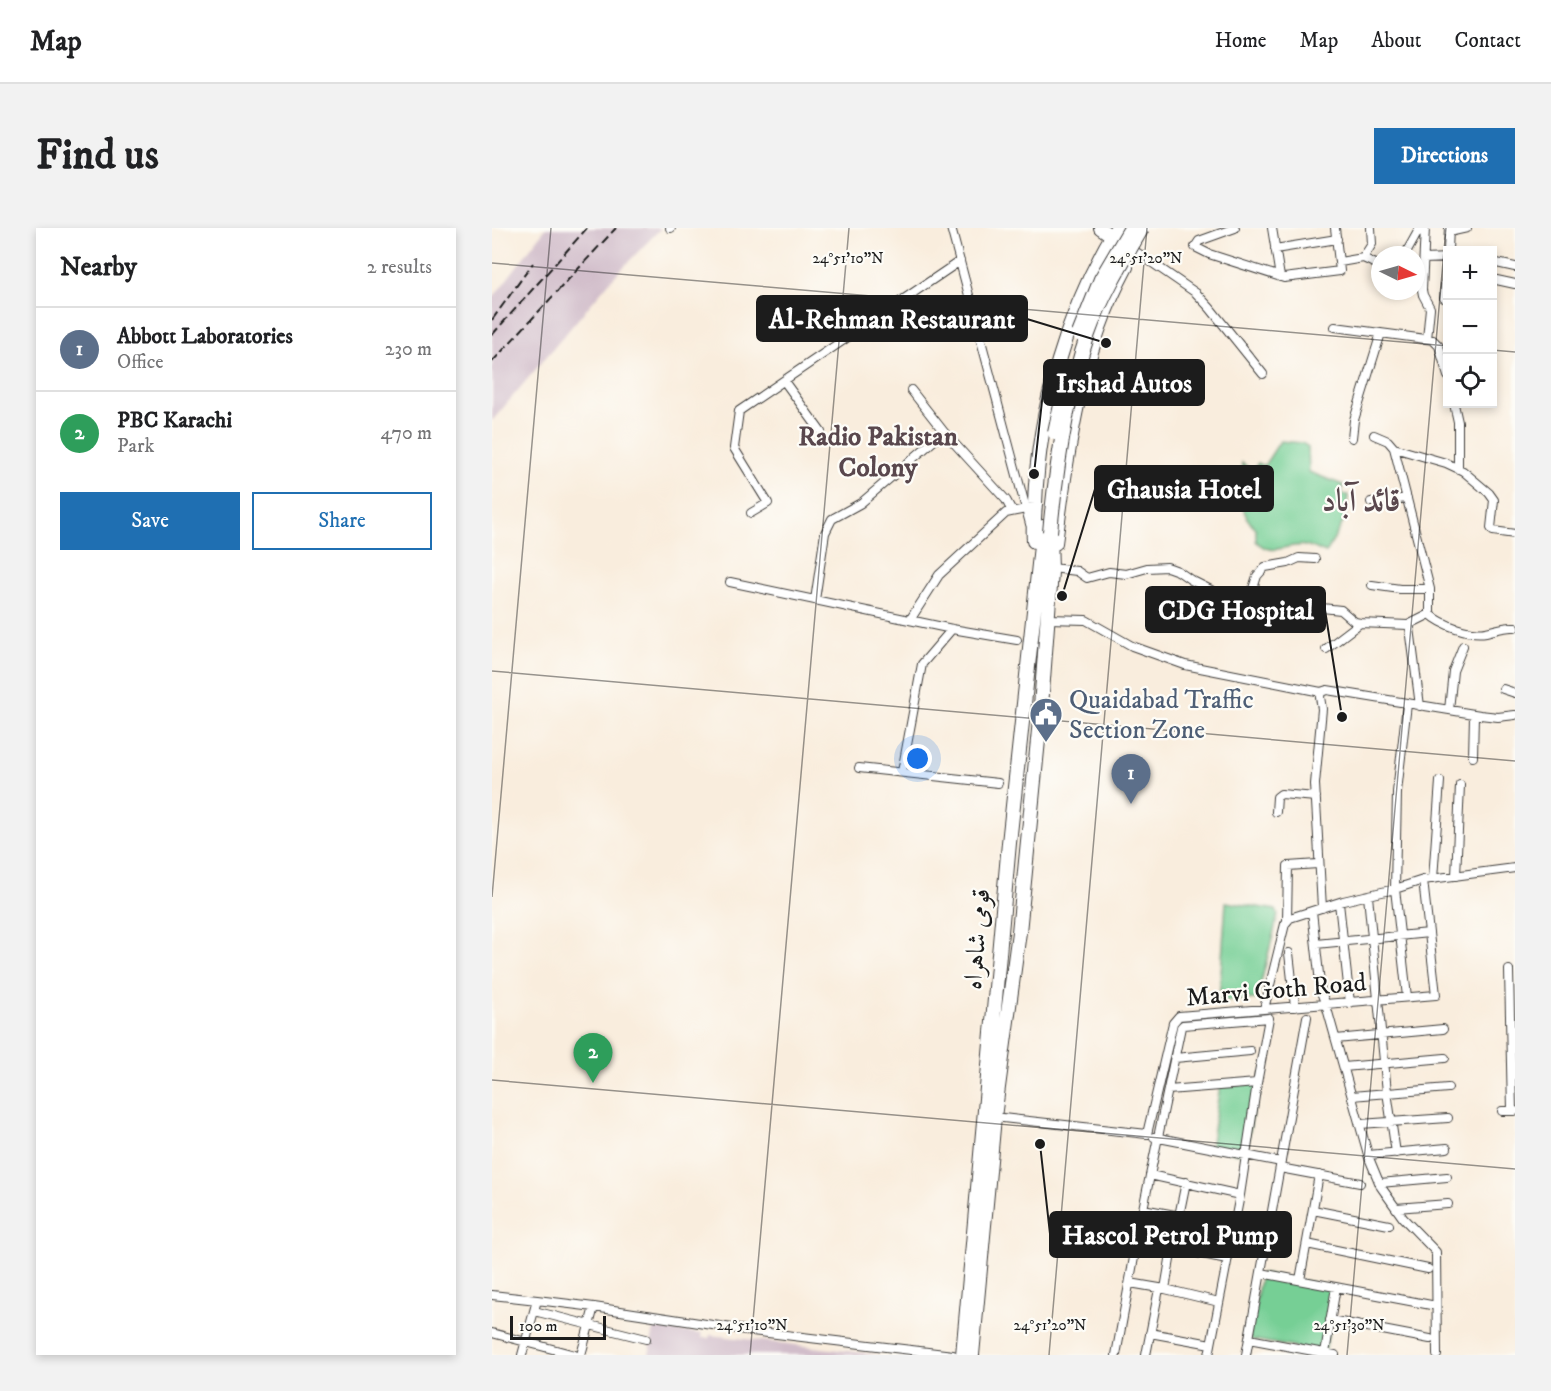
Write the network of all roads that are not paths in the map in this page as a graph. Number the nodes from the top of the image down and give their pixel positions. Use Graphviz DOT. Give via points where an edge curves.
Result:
graph roads {
  1 [pos="951,228"];
  2 [pos="1100,228"];
  3 [pos="1131,228"];
  4 [pos="1142,228"];
  5 [pos="1150,228"];
  6 [pos="1235,228"];
  7 [pos="1272,228"];
  8 [pos="1335,228"];
  9 [pos="1371,228"];
  10 [pos="1420,228"];
  11 [pos="1425,228"];
  12 [pos="1467,228"];
  13 [pos="1449,230"];
  14 [pos="1113,231"];
  15 [pos="1337,238"];
  16 [pos="1410,246"];
  17 [pos="1424,246"];
  18 [pos="1448,246"];
  19 [pos="1136,249"];
  20 [pos="1275,249"];
  21 [pos="1363,258"];
  22 [pos="1443,258"];
  23 [pos="1425,259"];
  24 [pos="960,261"];
  25 [pos="1340,262"];
  26 [pos="1371,262"];
  27 [pos="1497,263"];
  28 [pos="1515,267"];
  29 [pos="1280,278"];
  30 [pos="1497,280"];
  31 [pos="1515,284"];
  32 [pos="1425,299"];
  33 [pos="1335,327"];
  34 [pos="1381,333"];
  35 [pos="1427,339"];
  36 [pos="1443,360"];
  37 [pos="1263,374"];
  38 [pos="784,381"];
  39 [pos="911,390"];
  40 [pos="1455,408"];
  41 [pos="821,432"];
  42 [pos="944,432"];
  43 [pos="1374,435"];
  44 [pos="1352,438"];
  45 [pos="1394,448"];
  46 [pos="1458,468"];
  47 [pos="1407,498"];
  48 [pos="1371,501"];
  49 [pos="1026,509"];
  50 [pos="1012,511"];
  51 [pos="752,513"];
  52 [pos="1042,532"];
  53 [pos="1515,534"];
  54 [pos="1315,559"];
  55 [pos="1052,570"];
  56 [pos="730,582"];
  57 [pos="1372,585"];
  58 [pos="1430,589"];
  59 [pos="816,600"];
  60 [pos="1249,601"];
  61 [pos="1430,614"];
  62 [pos="1048,619"];
  63 [pos="910,620"];
  64 [pos="1360,623"];
  65 [pos="1408,625"];
  66 [pos="1515,627"];
  67 [pos="952,629"];
  68 [pos="1017,640"];
  69 [pos="1463,646"];
  70 [pos="1326,649"];
  71 [pos="1503,689"];
  72 [pos="1321,692"];
  73 [pos="1515,693"];
  74 [pos="1407,704"];
  75 [pos="1420,706"];
  76 [pos="1449,710"];
  77 [pos="1474,715"];
  78 [pos="1515,715"];
  79 [pos="1473,757"];
  80 [pos="859,768"];
  81 [pos="902,772"];
  82 [pos="1440,781"];
  83 [pos="998,783"];
  84 [pos="1460,785"];
  85 [pos="1316,797"];
  86 [pos="1276,812"];
  87 [pos="1318,864"];
  88 [pos="1515,868"];
  89 [pos="1456,876"];
  90 [pos="1433,879"];
  91 [pos="1423,880"];
  92 [pos="1395,889"];
  93 [pos="1368,896"];
  94 [pos="1339,903"];
  95 [pos="1322,908"];
  96 [pos="1312,911"];
  97 [pos="1287,921"];
  98 [pos="1429,933"];
  99 [pos="1401,936"];
  100 [pos="1372,937"];
  101 [pos="1343,941"];
  102 [pos="1316,944"];
  103 [pos="1289,953"];
  104 [pos="1509,970"];
  105 [pos="1407,997"];
  106 [pos="1378,1000"];
  107 [pos="1350,1003"];
  108 [pos="1326,1005"];
  109 [pos="1295,1007"];
  110 [pos="1264,1009"];
  111 [pos="1307,1017"];
  112 [pos="1443,1029"];
  113 [pos="1382,1034"];
  114 [pos="1336,1038"];
  115 [pos="1513,1040"];
  116 [pos="1250,1051"];
  117 [pos="1175,1058"];
  118 [pos="1445,1058"];
  119 [pos="1385,1063"];
  120 [pos="1344,1067"];
  121 [pos="1257,1083"];
  122 [pos="1448,1088"];
  123 [pos="1168,1089"];
  124 [pos="1387,1092"];
  125 [pos="1352,1096"];
  126 [pos="1502,1111"];
  127 [pos="1514,1111"];
  128 [pos="994,1117"];
  129 [pos="1448,1118"];
  130 [pos="1390,1122"];
  131 [pos="1360,1124"];
  132 [pos="1147,1134"];
  133 [pos="1158,1138"];
  134 [pos="1447,1148"];
  135 [pos="1396,1153"];
  136 [pos="1246,1155"];
  137 [pos="1368,1155"];
  138 [pos="1280,1165"];
  139 [pos="1150,1175"];
  140 [pos="1319,1175"];
  141 [pos="1447,1177"];
  142 [pos="1186,1182"];
  143 [pos="1360,1183"];
  144 [pos="1380,1183"];
  145 [pos="1240,1195"];
  146 [pos="1448,1204"];
  147 [pos="1396,1208"];
  148 [pos="1143,1209"];
  149 [pos="1313,1210"];
  150 [pos="1179,1216"];
  151 [pos="1389,1225"];
  152 [pos="1233,1226"];
  153 [pos="1137,1241"];
  154 [pos="1307,1245"];
  155 [pos="1172,1248"];
  156 [pos="1227,1259"];
  157 [pos="1428,1269"];
  158 [pos="1261,1273"];
  159 [pos="1300,1280"];
  160 [pos="1130,1283"];
  161 [pos="1336,1287"];
  162 [pos="1162,1288"];
  163 [pos="492,1295"];
  164 [pos="537,1300"];
  165 [pos="1219,1302"];
  166 [pos="1431,1305"];
  167 [pos="594,1307"];
  168 [pos="534,1311"];
  169 [pos="1330,1320"];
  170 [pos="589,1324"];
  171 [pos="492,1333"];
  172 [pos="1150,1333"];
  173 [pos="646,1339"];
  174 [pos="1249,1339"];
  175 [pos="1430,1339"];
  176 [pos="525,1342"];
  177 [pos="1211,1344"];
  178 [pos="1293,1352"];
  179 [pos="1325,1353"];
  180 [pos="522,1355"];
  181 [pos="575,1355"];
  182 [pos="581,1355"];
  183 [pos="953,1355"];
  184 [pos="963,1355"];
  185 [pos="972,1355"];
  186 [pos="1116,1355"];
  187 [pos="1146,1355"];
  188 [pos="1209,1355"];
  189 [pos="1246,1355"];
  190 [pos="1335,1355"];
  191 [pos="1437,1355"];
  1 -- 24 [label="street"];
  2 -- 14 [label="main road"];
  3 -- 52 [label="highway, bridge" via="1101,279 1076,341 1050,455"];
  4 -- 52 [label="highway, bridge" via="1088,334"];
  5 -- 19 [label="highway"];
  6 -- 29 [label="street" via="1199,241 1195,247"];
  7 -- 20 [label="street"];
  8 -- 15 [label="street"];
  9 -- 21 [label="street" via="1372,244"];
  10 -- 16 [label="street"];
  11 -- 17 [label="street"];
  12 -- 13 [label="street"];
  13 -- 18 [label="street"];
  14 -- 19 [label="main road"];
  14 -- 52 [label="highway" via="1082,296 1050,398 1039,453"];
  15 -- 20 [label="street"];
  15 -- 25 [label="street"];
  19 -- 37 [label="street" via="1196,293"];
  19 -- 55 [label="highway" via="1109,304 1085,373 1066,456"];
  20 -- 29 [label="street"];
  21 -- 25 [label="street"];
  21 -- 26 [label="street"];
  22 -- 23 [label="street"];
  24 -- 38 [label="street"];
  24 -- 49 [label="street"];
  25 -- 29 [label="street" via="1339,272"];
  27 -- 28 [label="street"];
  30 -- 31 [label="street"];
  32 -- 35 [label="street" via="1430,308"];
  33 -- 34 [label="street"];
  34 -- 35 [label="street"];
  34 -- 44 [label="street"];
  35 -- 36 [label="street" via="1438,343"];
  38 -- 41 [label="street"];
  38 -- 51 [label="street" via="739,411 734,448 768,503"];
  39 -- 42 [label="street"];
  40 -- 46 [label="street"];
  42 -- 50 [label="street"];
  42 -- 59 [label="street" via="861,503 832,519 825,532"];
  43 -- 45 [label="street"];
  45 -- 46 [label="street"];
  45 -- 47 [label="street"];
  46 -- 53 [label="street" via="1494,500 1493,531"];
  47 -- 48 [label="street"];
  47 -- 58 [label="street"];
  49 -- 50 [label="street"];
  49 -- 52 [label="street"];
  50 -- 63 [label="street" via="939,575"];
  52 -- 55 [label="highway, قومی شاہراہ"];
  52 -- 184 [label="highway, قومی شاہراہ"];
  54 -- 60 [label="street" via="1299,558 1265,567 1257,576"];
  55 -- 60 [label="street" via="1077,571 1087,578 1167,567 1217,593"];
  55 -- 62 [label="highway, قومی شاہراہ"];
  56 -- 59 [label="street"];
  57 -- 58 [label="street"];
  58 -- 61 [label="street"];
  59 -- 63 [label="street"];
  60 -- 64 [label="street" via="1341,610"];
  61 -- 65 [label="street"];
  61 -- 66 [label="street" via="1473,632"];
  62 -- 72 [label="street" via="1086,620 1132,646 1185,665"];
  62 -- 128 [label="highway, قومی شاہراہ" via="1019,932"];
  63 -- 67 [label="street"];
  64 -- 65 [label="street"];
  64 -- 70 [label="street"];
  65 -- 75 [label="street"];
  67 -- 68 [label="street"];
  67 -- 81 [label="street" via="922,664"];
  69 -- 76 [label="street" via="1453,671"];
  71 -- 73 [label="street"];
  72 -- 74 [label="street"];
  72 -- 85 [label="street"];
  74 -- 75 [label="street"];
  74 -- 92 [label="street" via="1397,792"];
  75 -- 76 [label="street"];
  76 -- 77 [label="street"];
  77 -- 78 [label="street"];
  77 -- 79 [label="street"];
  80 -- 81 [label="street"];
  81 -- 83 [label="street"];
  82 -- 90 [label="street"];
  84 -- 89 [label="street"];
  85 -- 86 [label="street" via="1281,794 1277,797"];
  85 -- 87 [label="street"];
  87 -- 95 [label="street"];
  87 -- 97 [label="street" via="1288,866"];
  88 -- 89 [label="street"];
  89 -- 90 [label="street"];
  90 -- 91 [label="street"];
  91 -- 92 [label="street"];
  91 -- 98 [label="street"];
  92 -- 93 [label="street"];
  92 -- 99 [label="street"];
  93 -- 94 [label="street"];
  93 -- 100 [label="street"];
  94 -- 95 [label="street"];
  94 -- 101 [label="street"];
  95 -- 96 [label="street"];
  96 -- 97 [label="street"];
  96 -- 102 [label="street"];
  97 -- 110 [label="street"];
  98 -- 99 [label="street"];
  98 -- 105 [label="street, Marvi Goth Road" via="1436,995"];
  99 -- 100 [label="street"];
  99 -- 105 [label="street"];
  100 -- 101 [label="street"];
  100 -- 106 [label="street"];
  101 -- 102 [label="street"];
  101 -- 107 [label="street"];
  102 -- 108 [label="street"];
  103 -- 109 [label="street"];
  104 -- 115 [label="street"];
  105 -- 106 [label="street, Marvi Goth Road"];
  106 -- 107 [label="street, Marvi Goth Road"];
  106 -- 113 [label="street"];
  107 -- 108 [label="street, Marvi Goth Road"];
  108 -- 109 [label="street, Marvi Goth Road"];
  108 -- 114 [label="street"];
  109 -- 110 [label="street, Marvi Goth Road"];
  110 -- 132 [label="street, Marvi Goth Road" via="1183,1015 1175,1019"];
  111 -- 138 [label="street"];
  112 -- 113 [label="street"];
  113 -- 114 [label="street"];
  113 -- 119 [label="street"];
  114 -- 120 [label="street"];
  115 -- 127 [label="street"];
  116 -- 117 [label="street"];
  117 -- 121 [label="street" via="1183,1025 1269,1018"];
  117 -- 123 [label="street"];
  118 -- 119 [label="street"];
  119 -- 120 [label="street"];
  119 -- 124 [label="street"];
  120 -- 125 [label="street"];
  121 -- 123 [label="street"];
  121 -- 136 [label="street"];
  122 -- 124 [label="street"];
  123 -- 133 [label="street"];
  124 -- 125 [label="street"];
  124 -- 130 [label="street"];
  125 -- 131 [label="street"];
  126 -- 127 [label="street"];
  128 -- 132 [label="street"];
  128 -- 185 [label="highway, قومی شاہراہ"];
  129 -- 130 [label="street"];
  130 -- 131 [label="street"];
  130 -- 135 [label="street"];
  131 -- 137 [label="street"];
  132 -- 133 [label="street"];
  133 -- 136 [label="street"];
  133 -- 139 [label="street"];
  134 -- 135 [label="street"];
  135 -- 137 [label="street"];
  136 -- 138 [label="street"];
  136 -- 145 [label="street"];
  137 -- 144 [label="street"];
  138 -- 140 [label="street"];
  138 -- 158 [label="street"];
  139 -- 142 [label="street"];
  139 -- 148 [label="street"];
  140 -- 143 [label="street"];
  140 -- 149 [label="street"];
  141 -- 144 [label="street"];
  142 -- 145 [label="street"];
  142 -- 150 [label="street"];
  144 -- 147 [label="street"];
  145 -- 152 [label="street"];
  146 -- 147 [label="street"];
  147 -- 191 [label="street" via="1436,1252"];
  148 -- 150 [label="street"];
  148 -- 153 [label="street"];
  149 -- 151 [label="street"];
  149 -- 154 [label="street"];
  150 -- 152 [label="street"];
  152 -- 156 [label="street"];
  153 -- 155 [label="street"];
  153 -- 160 [label="street"];
  154 -- 157 [label="street"];
  154 -- 159 [label="street"];
  155 -- 156 [label="street"];
  155 -- 162 [label="street"];
  156 -- 165 [label="street"];
  158 -- 159 [label="street"];
  158 -- 174 [label="street"];
  159 -- 161 [label="street"];
  160 -- 162 [label="street"];
  160 -- 186 [label="street"];
  161 -- 166 [label="street"];
  161 -- 169 [label="street"];
  162 -- 165 [label="street"];
  162 -- 172 [label="street"];
  163 -- 164 [label="street"];
  164 -- 167 [label="street"];
  164 -- 168 [label="street"];
  165 -- 177 [label="street"];
  167 -- 170 [label="street"];
  167 -- 183 [label="street" via="763,1333"];
  168 -- 170 [label="street"];
  168 -- 176 [label="street"];
  169 -- 175 [label="street"];
  169 -- 179 [label="street"];
  170 -- 173 [label="street"];
  170 -- 182 [label="street"];
  171 -- 176 [label="street"];
  172 -- 177 [label="street"];
  172 -- 187 [label="street"];
  174 -- 178 [label="street"];
  174 -- 189 [label="street"];
  176 -- 180 [label="street"];
  176 -- 181 [label="street"];
  177 -- 188 [label="street"];
  178 -- 179 [label="street"];
  179 -- 190 [label="street"];
}
